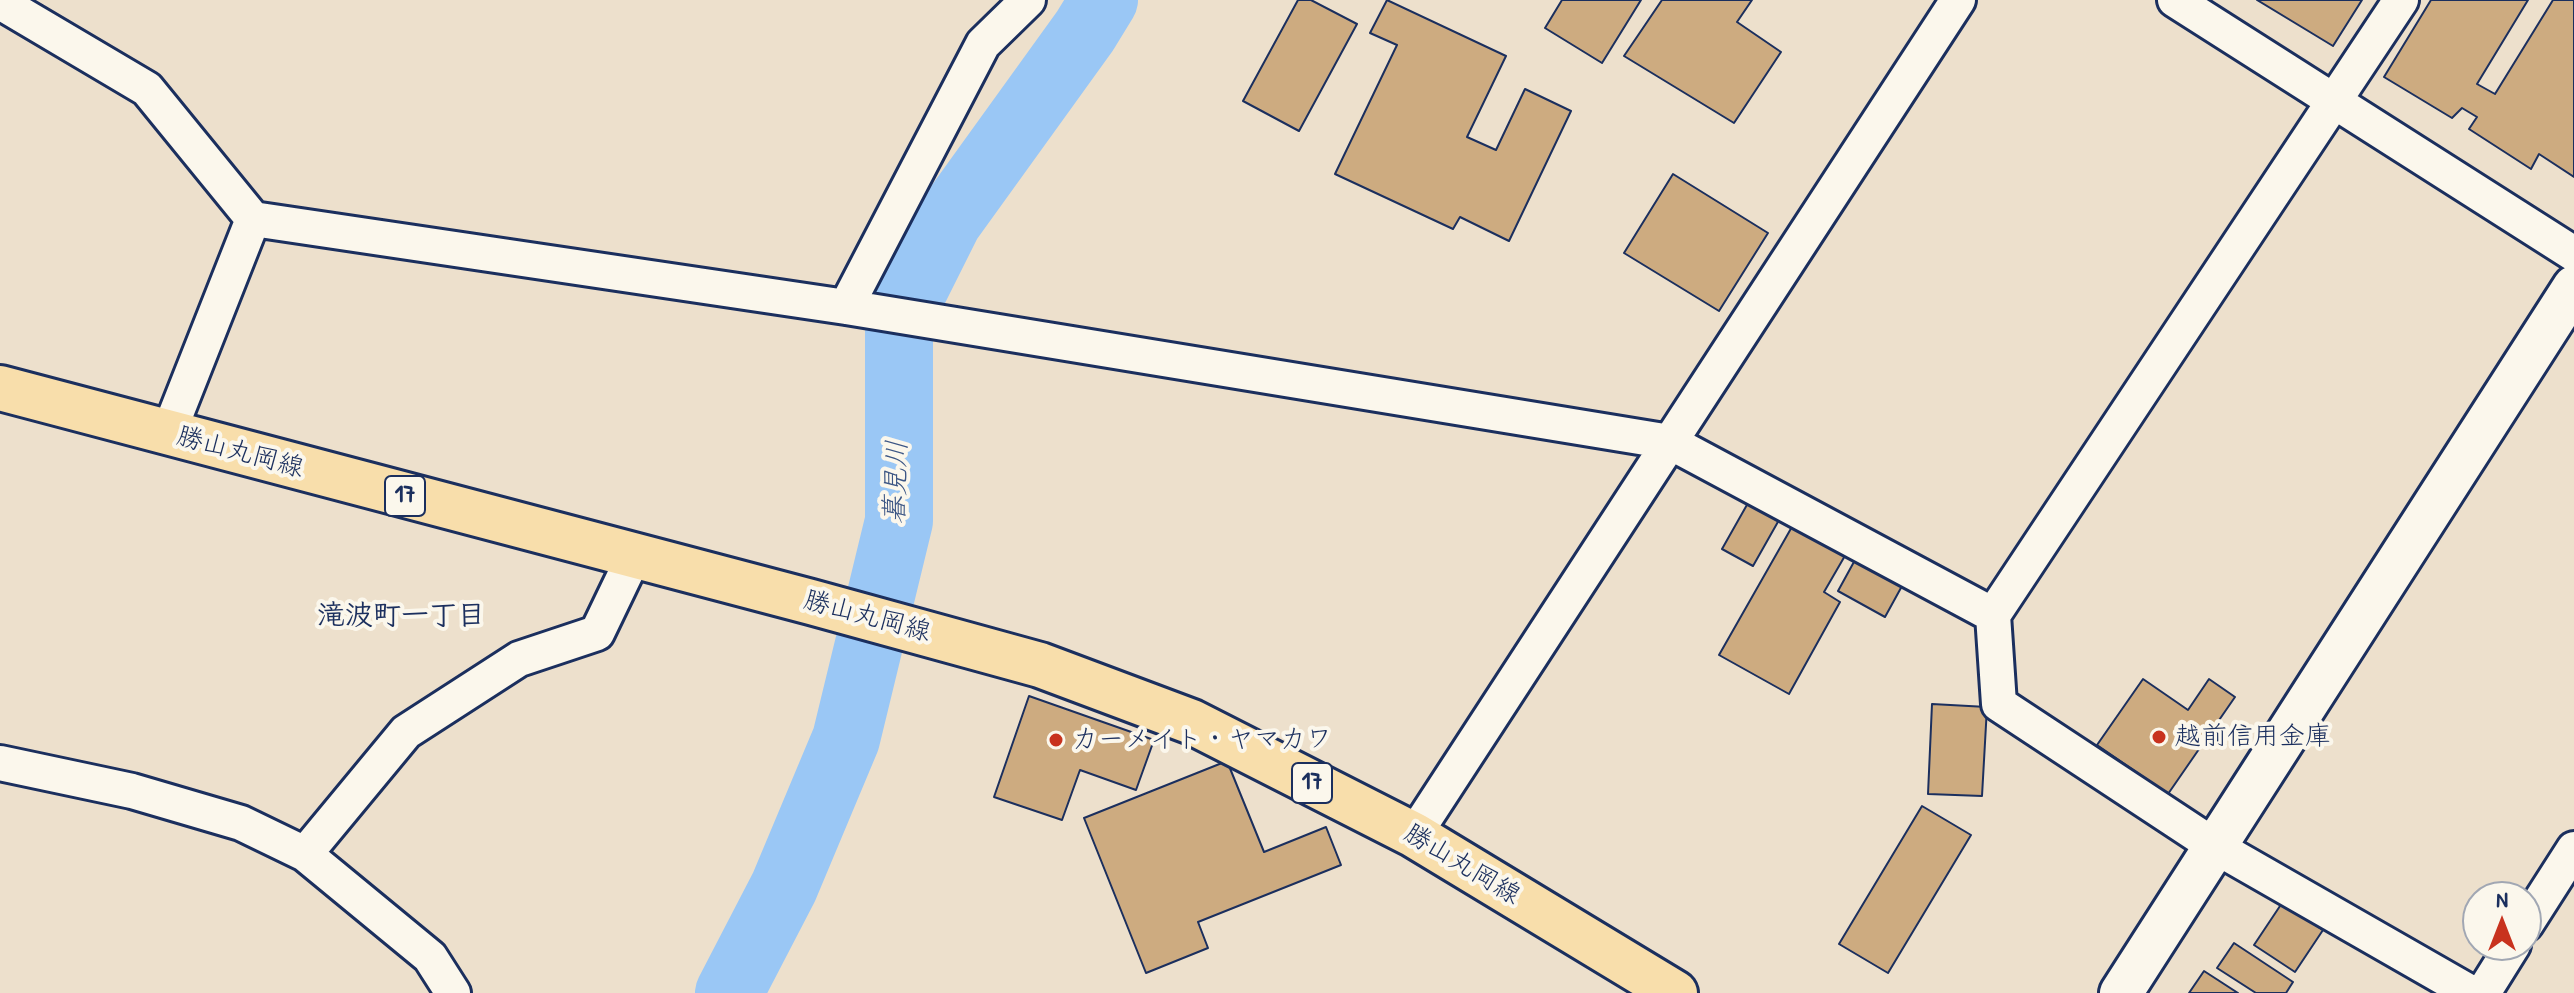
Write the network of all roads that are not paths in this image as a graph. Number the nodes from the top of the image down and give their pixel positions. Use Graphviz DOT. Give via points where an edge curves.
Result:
graph roads {
  1 [pos="1028,0"];
  2 [pos="1958,0"];
  3 [pos="2175,0"];
  4 [pos="2401,0"];
  5 [pos="0,2"];
  6 [pos="2335,102"];
  7 [pos="253,219"];
  8 [pos="2574,254"];
  9 [pos="2574,287"];
  10 [pos="858,309"];
  11 [pos="0,388"];
  12 [pos="168,434"];
  13 [pos="1670,442"];
  14 [pos="634,556"];
  15 [pos="1993,615"];
  16 [pos="0,763"];
  17 [pos="1414,835"];
  18 [pos="2216,847"];
  19 [pos="2574,849"];
  20 [pos="305,854"];
  21 [pos="2542,899"];
  22 [pos="2503,961"];
  23 [pos="453,993"];
  24 [pos="1675,993"];
  25 [pos="2121,993"];
  26 [pos="2471,993"];
  27 [pos="2483,993"];
  1 -- 10 [label="street" via="983,44"];
  2 -- 13 [label="street"];
  3 -- 6 [label="street"];
  4 -- 6 [label="street"];
  5 -- 7 [label="street" via="147,89"];
  6 -- 8 [label="street"];
  6 -- 15 [label="street"];
  7 -- 10 [label="street"];
  7 -- 12 [label="street"];
  9 -- 18 [label="street"];
  10 -- 13 [label="street"];
  11 -- 12 [label="main road, 勝山丸岡線 / 17"];
  12 -- 14 [label="main road, 勝山丸岡線 / 17"];
  13 -- 15 [label="street"];
  13 -- 17 [label="street"];
  14 -- 17 [label="main road, 勝山丸岡線 / 17" via="1040,665 1192,722"];
  14 -- 20 [label="street" via="597,633 519,659 406,732"];
  15 -- 18 [label="street" via="1999,704"];
  16 -- 20 [label="street" via="132,791 241,823"];
  17 -- 24 [label="main road, 勝山丸岡線 / 17"];
  18 -- 25 [label="street"];
  18 -- 26 [label="street"];
  19 -- 21 [label="street"];
  20 -- 23 [label="street" via="430,957"];
  22 -- 27 [label="street"];
}
